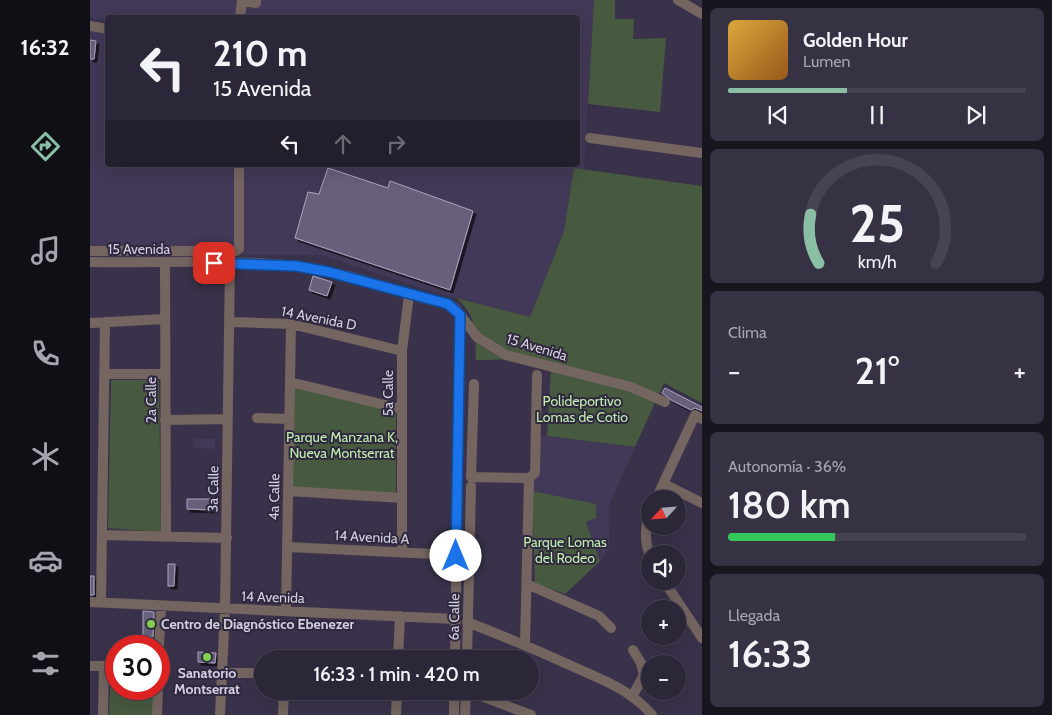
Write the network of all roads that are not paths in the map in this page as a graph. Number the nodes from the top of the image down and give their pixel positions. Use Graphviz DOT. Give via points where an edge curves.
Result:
graph roads {
  1 [pos="256,0"];
  2 [pos="678,0"];
  3 [pos="702,14"];
  4 [pos="240,15"];
  5 [pos="90,26"];
  6 [pos="105,28"];
  7 [pos="590,138"];
  8 [pos="702,153"];
  9 [pos="238,167"];
  10 [pos="90,251"];
  11 [pos="90,262"];
  12 [pos="165,263"];
  13 [pos="230,263"];
  14 [pos="409,295"];
  15 [pos="460,315"];
  16 [pos="165,319"];
  17 [pos="105,322"];
  18 [pos="230,322"];
  19 [pos="90,323"];
  20 [pos="290,324"];
  21 [pos="402,351"];
  22 [pos="105,374"];
  23 [pos="165,374"];
  24 [pos="537,375"];
  25 [pos="290,382"];
  26 [pos="474,384"];
  27 [pos="665,402"];
  28 [pos="402,410"];
  29 [pos="698,417"];
  30 [pos="257,418"];
  31 [pos="228,419"];
  32 [pos="289,419"];
  33 [pos="165,420"];
  34 [pos="529,478"];
  35 [pos="471,481"];
  36 [pos="664,484"];
  37 [pos="661,490"];
  38 [pos="288,491"];
  39 [pos="402,498"];
  40 [pos="702,503"];
  41 [pos="103,536"];
  42 [pos="166,536"];
  43 [pos="227,538"];
  44 [pos="287,547"];
  45 [pos="402,552"];
  46 [pos="456,556"];
  47 [pos="527,584"];
  48 [pos="670,590"];
  49 [pos="90,602"];
  50 [pos="101,602"];
  51 [pos="161,606"];
  52 [pos="225,609"];
  53 [pos="286,612"];
  54 [pos="400,616"];
  55 [pos="455,619"];
  56 [pos="467,622"];
  57 [pos="611,628"];
  58 [pos="160,635"];
  59 [pos="702,638"];
  60 [pos="525,644"];
  61 [pos="398,650"];
  62 [pos="455,650"];
  63 [pos="466,650"];
  64 [pos="633,650"];
  65 [pos="90,666"];
  66 [pos="104,666"];
  67 [pos="222,673"];
  68 [pos="254,673"];
  69 [pos="637,699"];
  70 [pos="158,700"];
  71 [pos="284,700"];
  72 [pos="397,700"];
  73 [pos="454,700"];
  74 [pos="467,700"];
  75 [pos="491,700"];
  76 [pos="103,715"];
  77 [pos="158,715"];
  78 [pos="220,715"];
  79 [pos="283,715"];
  80 [pos="396,715"];
  81 [pos="454,715"];
  82 [pos="466,715"];
  83 [pos="531,715"];
  84 [pos="652,715"];
  1 -- 4 [label="street" via="256,3 242,1"];
  2 -- 3 [label="street"];
  5 -- 6 [label="street"];
  7 -- 8 [label="street"];
  9 -- 10 [label="street" via="239,249 235,252"];
  11 -- 12 [label="street, 15 Avenida"];
  12 -- 13 [label="street, 15 Avenida"];
  12 -- 16 [label="street, 2a Calle"];
  13 -- 14 [label="street, 15 Avenida" via="296,266"];
  13 -- 18 [label="street, 3a Calle"];
  14 -- 15 [label="street, 15 Avenida" via="448,304"];
  14 -- 21 [label="street, 5a Calle"];
  15 -- 27 [label="street, 15 Avenida" via="477,337 506,355 631,387"];
  15 -- 46 [label="street, 6a Calle"];
  16 -- 17 [label="street"];
  16 -- 23 [label="street, 2a Calle"];
  17 -- 19 [label="street"];
  17 -- 22 [label="street"];
  18 -- 20 [label="street, 14 Avenida D"];
  18 -- 31 [label="street, 3a Calle"];
  20 -- 21 [label="street, 14 Avenida D"];
  20 -- 25 [label="street, 4a Calle"];
  21 -- 28 [label="street, 5a Calle"];
  22 -- 23 [label="street"];
  22 -- 41 [label="street"];
  23 -- 33 [label="street, 2a Calle"];
  24 -- 34 [label="street" via="536,473"];
  25 -- 28 [label="street"];
  25 -- 32 [label="street, 4a Calle"];
  26 -- 35 [label="street, 6a Calle"];
  28 -- 39 [label="street, 5a Calle"];
  29 -- 36 [label="street"];
  30 -- 32 [label="street"];
  31 -- 33 [label="street"];
  31 -- 43 [label="street, 3a Calle"];
  32 -- 38 [label="street, 4a Calle"];
  33 -- 42 [label="street, 2a Calle"];
  34 -- 35 [label="street"];
  34 -- 47 [label="street"];
  35 -- 56 [label="street, 6a Calle"];
  36 -- 37 [label="street"];
  36 -- 40 [label="street"];
  38 -- 39 [label="street"];
  38 -- 44 [label="street, 4a Calle"];
  39 -- 45 [label="street, 5a Calle"];
  41 -- 42 [label="street"];
  41 -- 50 [label="street"];
  42 -- 43 [label="street"];
  43 -- 52 [label="street, 3a Calle"];
  44 -- 45 [label="street, 14 Avenida A"];
  44 -- 53 [label="street, 4a Calle"];
  45 -- 46 [label="street, 14 Avenida A"];
  46 -- 55 [label="street, 6a Calle"];
  47 -- 57 [label="street" via="599,616"];
  47 -- 60 [label="street"];
  48 -- 59 [label="street"];
  49 -- 50 [label="street, 14 Avenida"];
  50 -- 51 [label="street, 14 Avenida"];
  51 -- 52 [label="street, 14 Avenida"];
  51 -- 58 [label="street"];
  52 -- 53 [label="street, 14 Avenida"];
  52 -- 67 [label="street, 3a Calle"];
  53 -- 54 [label="street, 14 Avenida"];
  54 -- 55 [label="street, 14 Avenida"];
  54 -- 61 [label="street"];
  55 -- 62 [label="street, 6a Calle"];
  56 -- 60 [label="street"];
  56 -- 63 [label="street, 6a Calle"];
  60 -- 69 [label="street"];
  64 -- 69 [label="street" via="644,675"];
  65 -- 66 [label="street"];
  66 -- 76 [label="street"];
  67 -- 68 [label="street"];
  67 -- 78 [label="street, 3a Calle"];
  69 -- 84 [label="street"];
  70 -- 77 [label="street"];
  71 -- 79 [label="street"];
  72 -- 80 [label="street"];
  73 -- 81 [label="street"];
  74 -- 82 [label="street"];
  75 -- 83 [label="street"];
}
